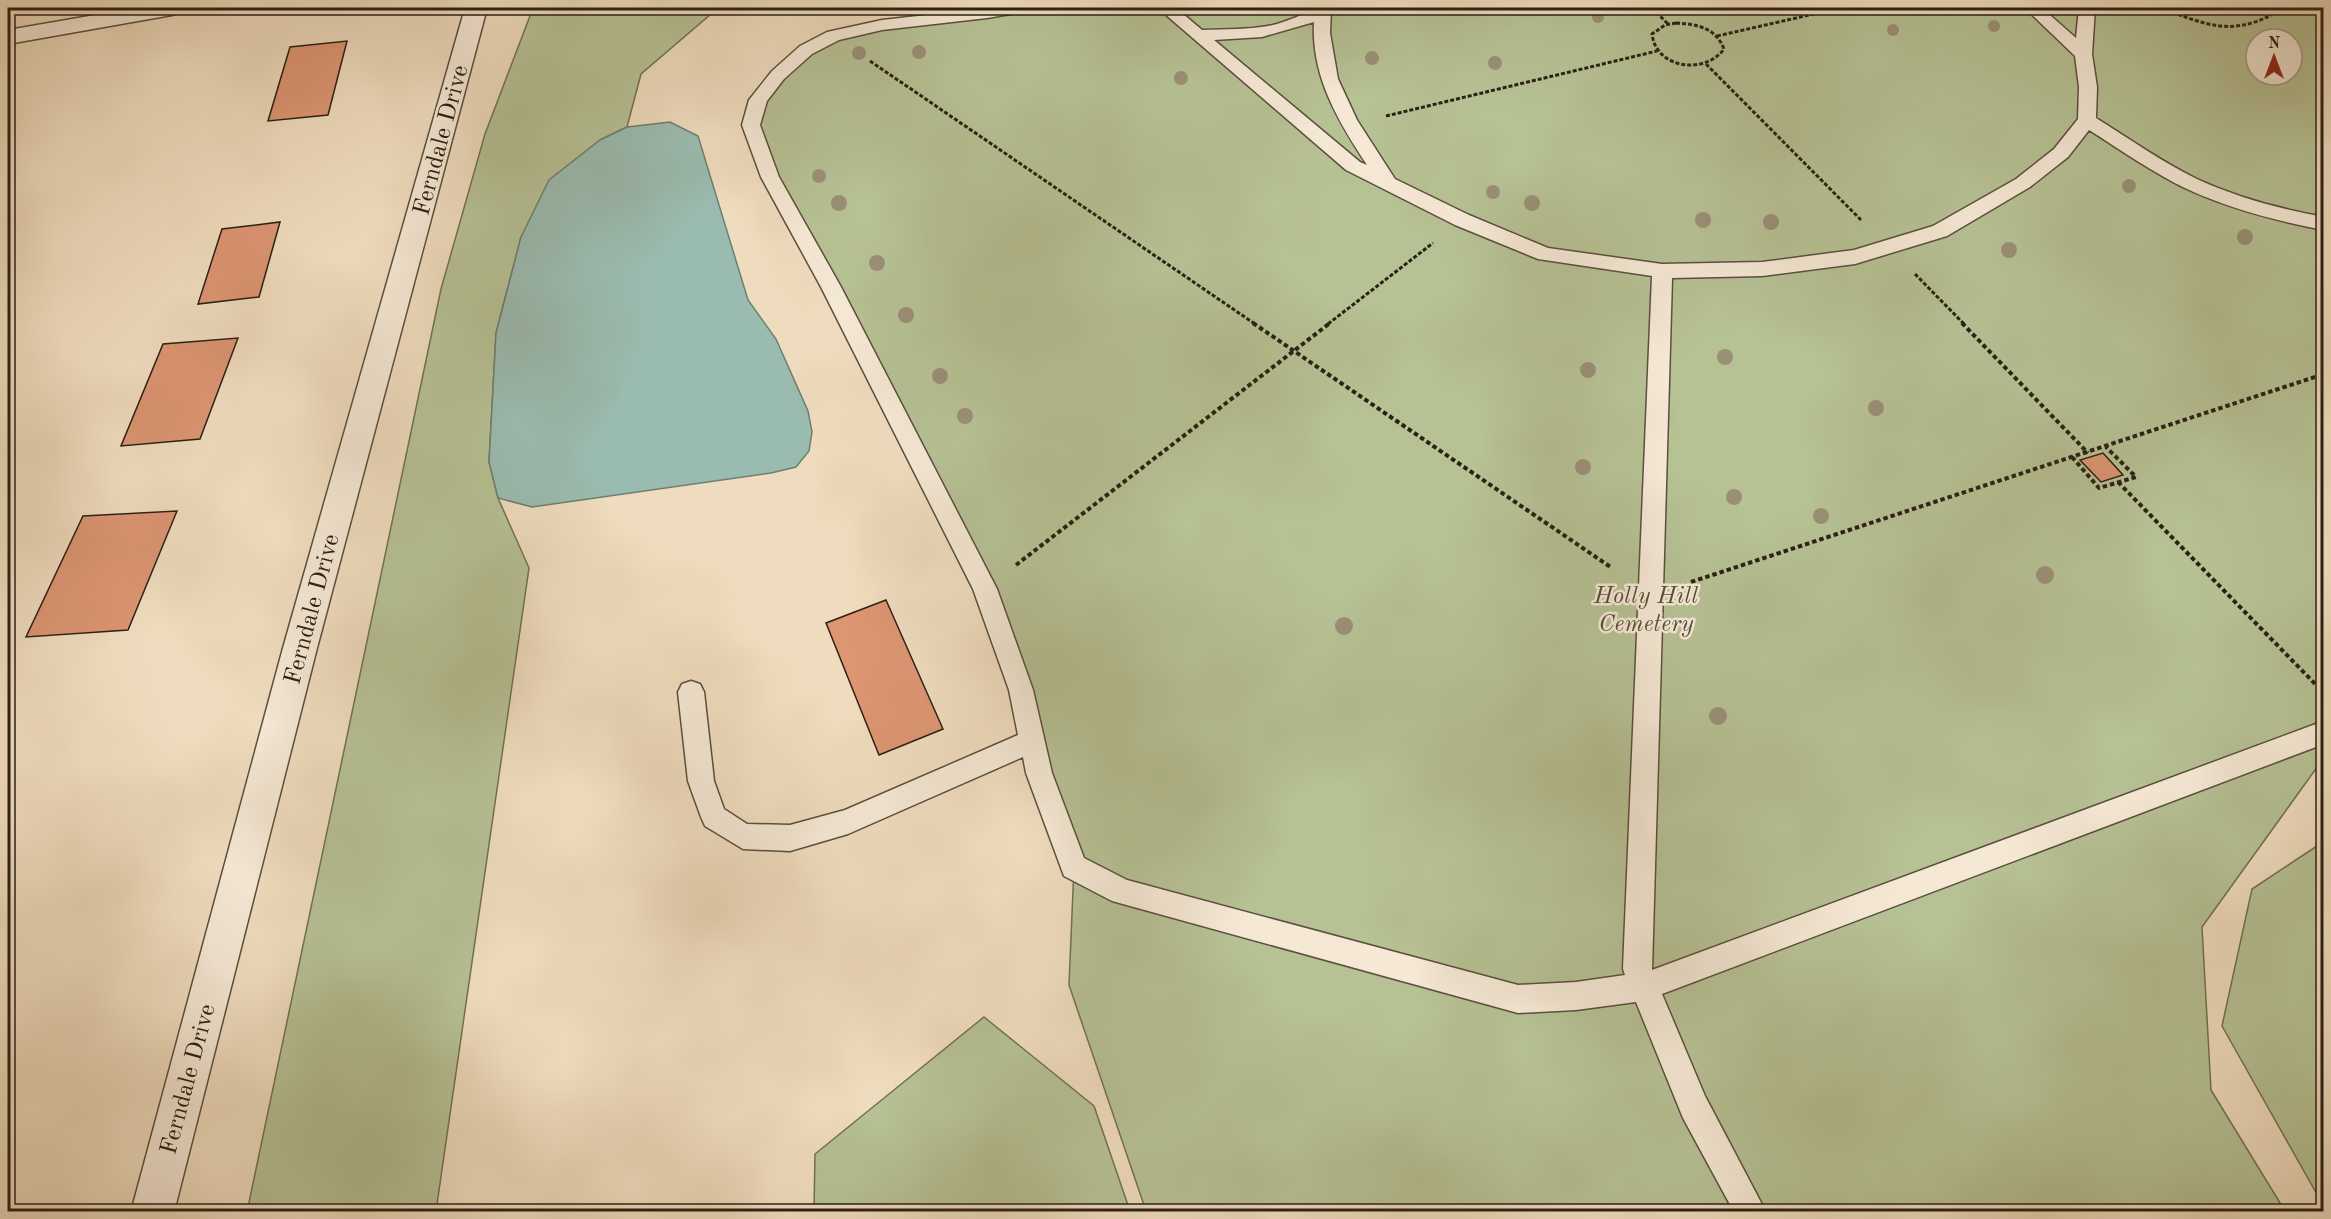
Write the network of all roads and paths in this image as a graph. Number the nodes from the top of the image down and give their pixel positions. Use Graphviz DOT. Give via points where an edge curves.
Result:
graph roads {
  1 [pos="172,8"];
  2 [pos="476,8"];
  3 [pos="1016,8"];
  4 [pos="1166,8"];
  5 [pos="1652,8"];
  6 [pos="1840,8"];
  7 [pos="2033,8"];
  8 [pos="2087,8"];
  9 [pos="2161,8"];
  10 [pos="2268,8"];
  11 [pos="1323,9"];
  12 [pos="1668,24"];
  13 [pos="1199,35"];
  14 [pos="833,36"];
  15 [pos="1717,36"];
  16 [pos="8,37"];
  17 [pos="1657,51"];
  18 [pos="2084,54"];
  19 [pos="1706,64"];
  20 [pos="2087,120"];
  21 [pos="1350,125"];
  22 [pos="1388,183"];
  23 [pos="1462,220"];
  24 [pos="2324,224"];
  25 [pos="1888,246"];
  26 [pos="1662,271"];
  27 [pos="1295,351"];
  28 [pos="2324,374"];
  29 [pos="2106,447"];
  30 [pos="2088,453"];
  31 [pos="2072,457"];
  32 [pos="2118,482"];
  33 [pos="985,589"];
  34 [pos="1651,595"];
  35 [pos="691,692"];
  36 [pos="2324,693"];
  37 [pos="2324,732"];
  38 [pos="1032,741"];
  39 [pos="1644,987"];
  40 [pos="152,1212"];
  41 [pos="1751,1212"];
  1 -- 16 [label="street"];
  2 -- 40 [label="street, Ferndale Drive" via="300,648"];
  3 -- 14 [label="lane" via="882,25"];
  4 -- 13 [label="lane"];
  5 -- 12 [label="path"];
  6 -- 15 [label="path"];
  7 -- 18 [label="lane"];
  8 -- 18 [label="lane"];
  9 -- 10 [label="path" via="2230,30 2260,22 2271,15"];
  11 -- 13 [label="lane" via="1296,25 1268,33"];
  11 -- 21 [label="lane" via="1320,31 1326,65 1338,104"];
  12 -- 15 [label="path" via="1687,23"];
  12 -- 17 [label="path" via="1652,34"];
  13 -- 22 [label="lane" via="1353,166"];
  14 -- 27 [label="path"];
  14 -- 33 [label="lane" via="806,50 778,75 758,99 751,125 770,177 831,287"];
  15 -- 19 [label="path" via="1724,49 1716,60"];
  17 -- 19 [label="path" via="1682,63"];
  17 -- 21 [label="path"];
  18 -- 20 [label="lane"];
  19 -- 25 [label="path"];
  20 -- 24 [label="lane" via="2155,163 2208,190 2289,218"];
  20 -- 25 [label="lane" via="2061,153 2023,183 1940,231"];
  21 -- 22 [label="lane"];
  22 -- 23 [label="lane"];
  23 -- 26 [label="lane" via="1545,254"];
  23 -- 27 [label="path"];
  25 -- 26 [label="lane" via="1855,256 1762,269"];
  25 -- 30 [label="path"];
  26 -- 34 [label="lane"];
  27 -- 33 [label="path"];
  27 -- 34 [label="path"];
  28 -- 29 [label="path"];
  29 -- 30 [label="path"];
  29 -- 32 [label="path" via="2136,477"];
  30 -- 31 [label="path"];
  31 -- 32 [label="path" via="2099,488"];
  31 -- 34 [label="path"];
  32 -- 36 [label="path"];
  33 -- 38 [label="lane" via="1021,690"];
  34 -- 39 [label="lane" via="1637,969"];
  35 -- 38 [label="lane" via="701,781 714,817 743,836 790,838 848,822"];
  37 -- 39 [label="lane"];
  38 -- 39 [label="lane" via="1039,773 1074,867 1122,892 1518,999"];
  39 -- 41 [label="lane" via="1694,1107"];
}
